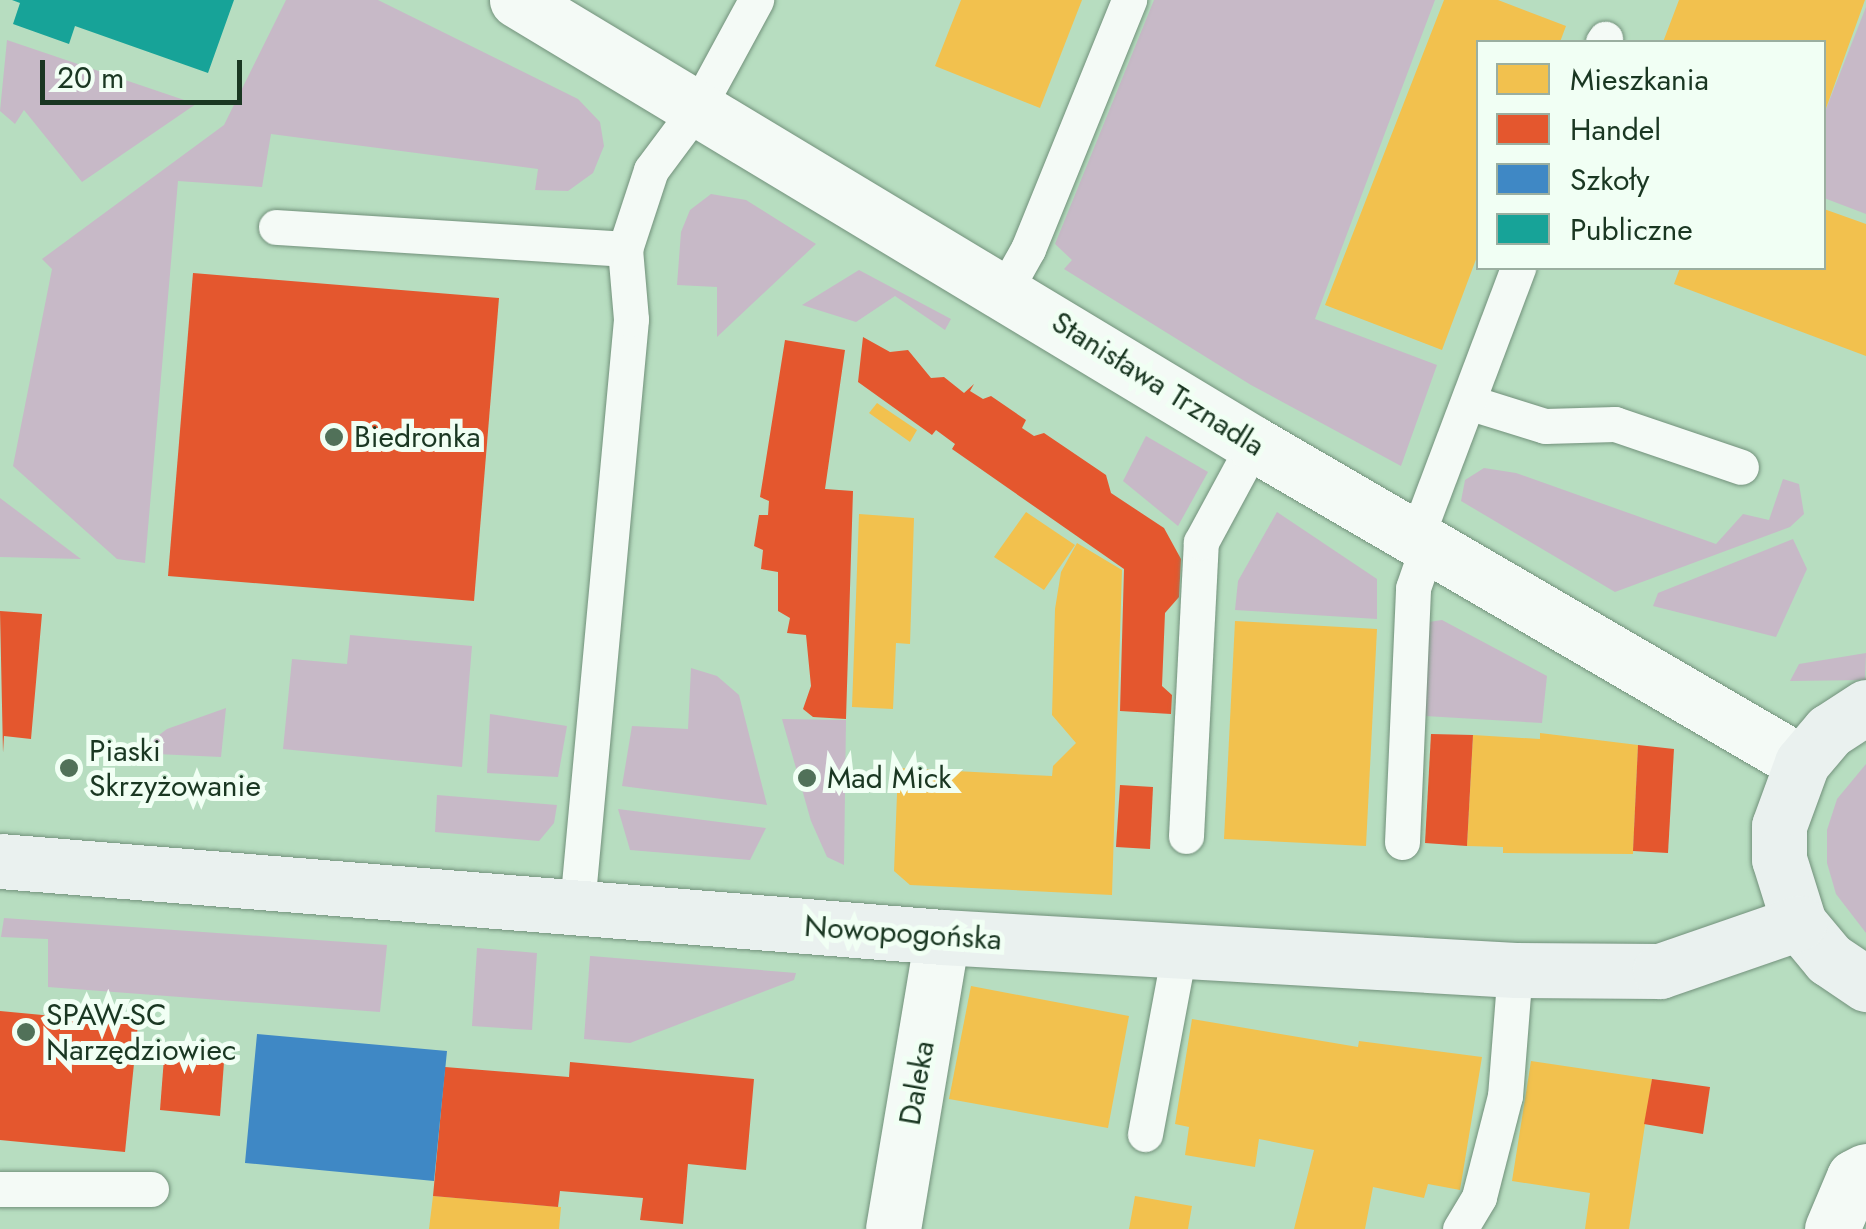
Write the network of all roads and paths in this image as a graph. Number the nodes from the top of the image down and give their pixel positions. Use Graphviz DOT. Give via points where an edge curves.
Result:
graph roads {
  1 [pos="516,0"];
  2 [pos="756,0"];
  3 [pos="1129,0"];
  4 [pos="698,107"];
  5 [pos="276,227"];
  6 [pos="625,250"];
  7 [pos="1517,270"];
  8 [pos="1004,290"];
  9 [pos="1468,402"];
  10 [pos="1254,444"];
  11 [pos="1742,467"];
  12 [pos="1422,542"];
  13 [pos="1866,706"];
  14 [pos="1802,763"];
  15 [pos="1186,836"];
  16 [pos="1402,842"];
  17 [pos="0,862"];
  18 [pos="577,906"];
  19 [pos="1799,922"];
  20 [pos="942,936"];
  21 [pos="1179,953"];
  22 [pos="1515,970"];
  23 [pos="1866,984"];
  24 [pos="1146,1134"];
  25 [pos="1866,1171"];
  26 [pos="0,1189"];
  27 [pos="151,1189"];
  28 [pos="1456,1225"];
  29 [pos="892,1229"];
  30 [pos="1832,1229"];
  1 -- 4 [label="street, Stanisława Trznadla"];
  2 -- 4 [label="lane"];
  3 -- 8 [label="lane" via="1028,250"];
  4 -- 6 [label="lane" via="651,170"];
  4 -- 8 [label="street, Stanisława Trznadla"];
  5 -- 6 [label="lane"];
  6 -- 18 [label="lane" via="631,319"];
  7 -- 9 [label="lane"];
  8 -- 10 [label="street, Stanisława Trznadla"];
  9 -- 11 [label="lane" via="1546,426 1615,424"];
  9 -- 12 [label="lane"];
  10 -- 12 [label="street, Stanisława Trznadla"];
  10 -- 15 [label="lane" via="1201,542"];
  12 -- 14 [label="street, Stanisława Trznadla"];
  12 -- 16 [label="lane" via="1413,588"];
  13 -- 14 [label="street" via="1830,730"];
  14 -- 19 [label="street" via="1780,826 1786,892"];
  17 -- 18 [label="street, Nowopogońska"];
  18 -- 20 [label="street, Nowopogońska"];
  19 -- 22 [label="street, Nowopogońska" via="1660,971"];
  19 -- 23 [label="street" via="1829,959"];
  20 -- 21 [label="street, Nowopogońska"];
  20 -- 29 [label="street, Daleka"];
  21 -- 22 [label="street, Nowopogońska"];
  21 -- 24 [label="lane"];
  22 -- 28 [label="lane" via="1505,1096 1479,1197"];
  25 -- 30 [label="street" via="1854,1177"];
  26 -- 27 [label="lane"];
}
